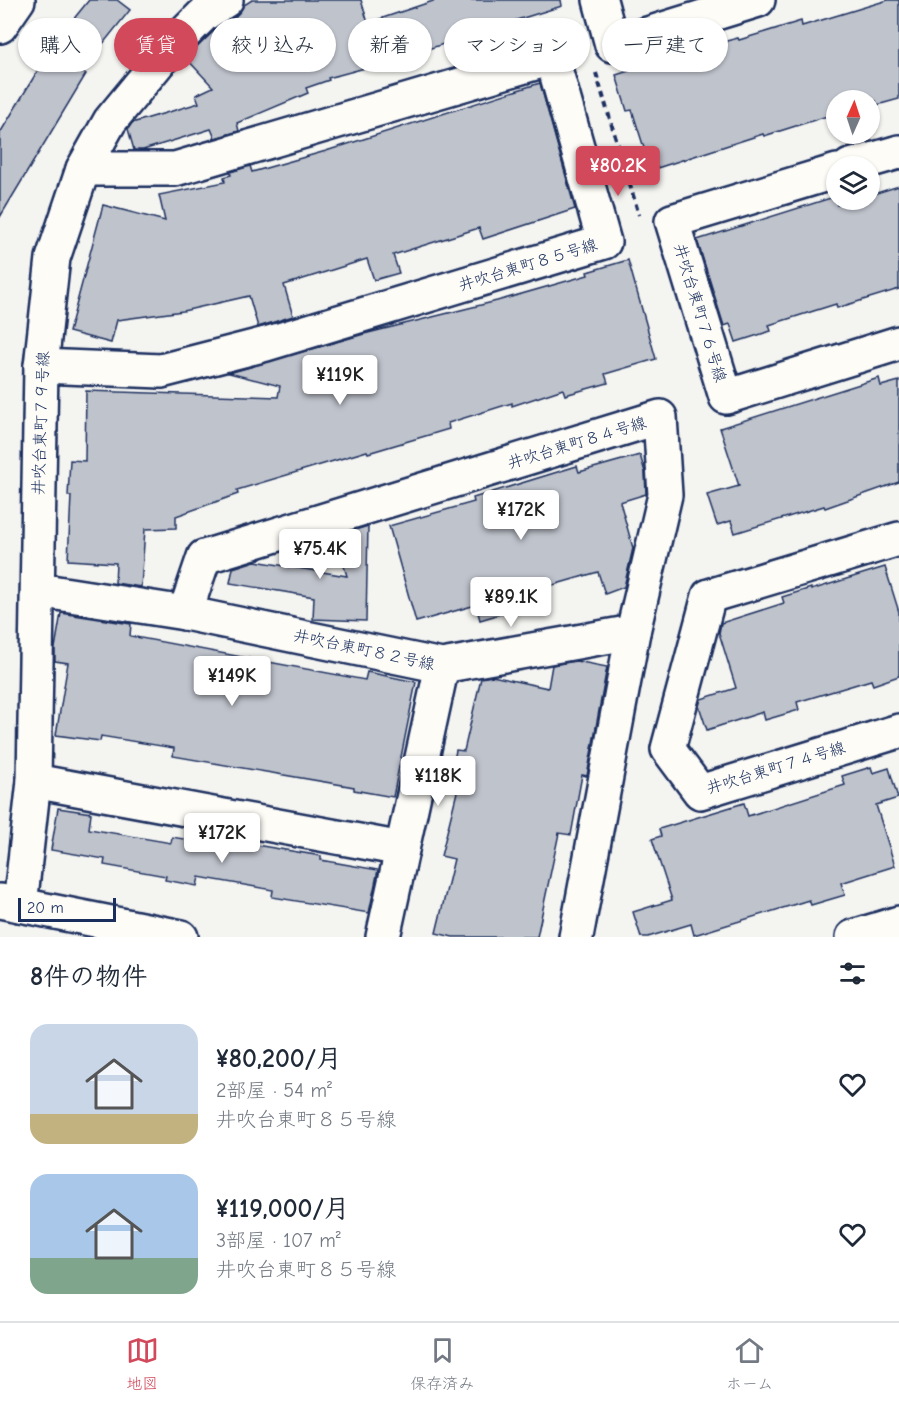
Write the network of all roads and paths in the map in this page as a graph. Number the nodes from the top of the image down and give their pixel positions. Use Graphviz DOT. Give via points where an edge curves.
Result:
graph roads {
  1 [pos="18,0"];
  2 [pos="226,0"];
  3 [pos="600,0"];
  4 [pos="758,0"];
  5 [pos="0,26"];
  6 [pos="899,152"];
  7 [pos="880,157"];
  8 [pos="83,169"];
  9 [pos="826,174"];
  10 [pos="899,343"];
  11 [pos="41,366"];
  12 [pos="899,539"];
  13 [pos="38,590"];
  14 [pos="185,613"];
  15 [pos="633,632"];
  16 [pos="442,666"];
  17 [pos="899,731"];
  18 [pos="34,781"];
  19 [pos="402,849"];
  20 [pos="10,903"];
  21 [pos="899,923"];
  22 [pos="181,937"];
  23 [pos="383,937"];
  24 [pos="576,937"];
  25 [pos="853,937"];
  1 -- 5 [label="street"];
  2 -- 8 [label="street, 井吹台東町７９号線" via="203,15 171,47 110,122"];
  3 -- 4 [label="street" via="612,45"];
  6 -- 7 [label="street"];
  8 -- 11 [label="street, 井吹台東町７９号線" via="53,258"];
  8 -- 11 [label="street, 井吹台東町８５号線" via="175,169 552,58 604,242 266,344 161,371"];
  9 -- 10 [label="street, 井吹台東町７６号線" via="672,221 726,397"];
  11 -- 13 [label="street, 井吹台東町７９号線"];
  12 -- 17 [label="street, 井吹台東町７４号線" via="709,596 668,749 700,792"];
  13 -- 14 [label="street, 井吹台東町８２号線"];
  13 -- 18 [label="street, 井吹台東町７９号線"];
  14 -- 15 [label="street, 井吹台東町８４号線" via="204,558 660,417 665,495"];
  14 -- 16 [label="street, 井吹台東町８２号線"];
  15 -- 16 [label="street, 井吹台東町８２号線"];
  15 -- 24 [label="street"];
  16 -- 19 [label="street"];
  18 -- 19 [label="street"];
  18 -- 20 [label="street, 井吹台東町７９号線"];
  19 -- 23 [label="street"];
  20 -- 22 [label="street"];
  21 -- 25 [label="street"];
}
